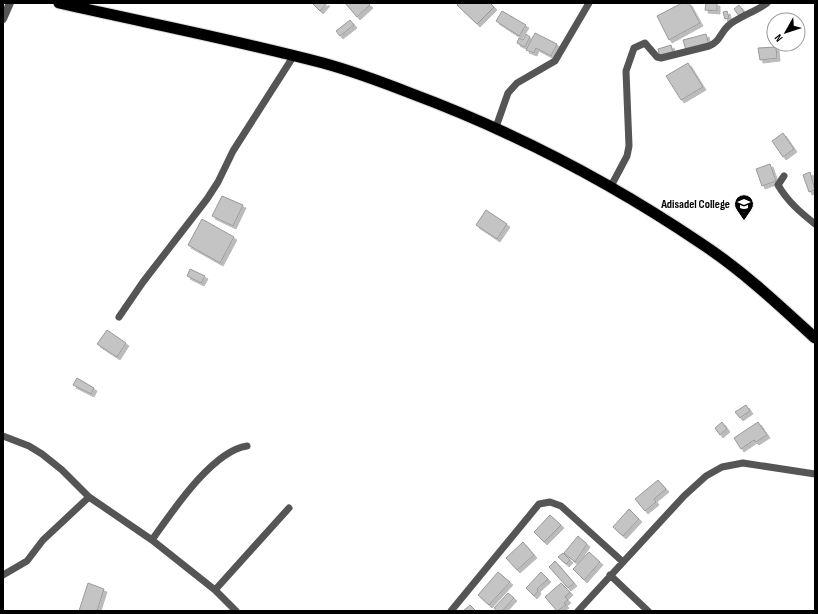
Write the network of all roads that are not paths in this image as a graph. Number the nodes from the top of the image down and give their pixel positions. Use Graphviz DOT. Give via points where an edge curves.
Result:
graph roads {
  1 [pos="10,3"];
  2 [pos="60,3"];
  3 [pos="589,3"];
  4 [pos="767,3"];
  5 [pos="3,20"];
  6 [pos="293,57"];
  7 [pos="496,127"];
  8 [pos="784,176"];
  9 [pos="610,188"];
  10 [pos="815,224"];
  11 [pos="119,317"];
  12 [pos="815,338"];
  13 [pos="3,436"];
  14 [pos="247,446"];
  15 [pos="815,474"];
  16 [pos="88,497"];
  17 [pos="289,508"];
  18 [pos="152,540"];
  19 [pos="623,562"];
  20 [pos="3,575"];
  21 [pos="610,575"];
  22 [pos="216,590"];
  23 [pos="236,611"];
  24 [pos="451,611"];
  25 [pos="578,611"];
  26 [pos="648,611"];
  1 -- 5 [label="street"];
  2 -- 6 [label="highway"];
  3 -- 7 [label="street" via="555,61 517,83 508,93"];
  4 -- 9 [label="street" via="728,26 715,44 661,58 657,57 645,43 634,48 626,71 629,146 627,156"];
  6 -- 7 [label="highway" via="323,63 366,77"];
  6 -- 11 [label="street" via="234,151 207,200"];
  7 -- 9 [label="highway"];
  8 -- 10 [label="street" via="778,185 783,194 793,207"];
  9 -- 12 [label="highway" via="703,244 773,298"];
  13 -- 16 [label="street" via="42,454"];
  14 -- 18 [label="street" via="236,448 191,486"];
  15 -- 19 [label="street" via="743,463 722,467 706,476 684,496"];
  16 -- 18 [label="street"];
  16 -- 20 [label="street" via="27,560"];
  17 -- 22 [label="street"];
  18 -- 22 [label="street"];
  19 -- 21 [label="street"];
  19 -- 24 [label="street" via="561,506 550,502 539,504"];
  21 -- 25 [label="street"];
  21 -- 26 [label="street"];
  22 -- 23 [label="street"];
}
